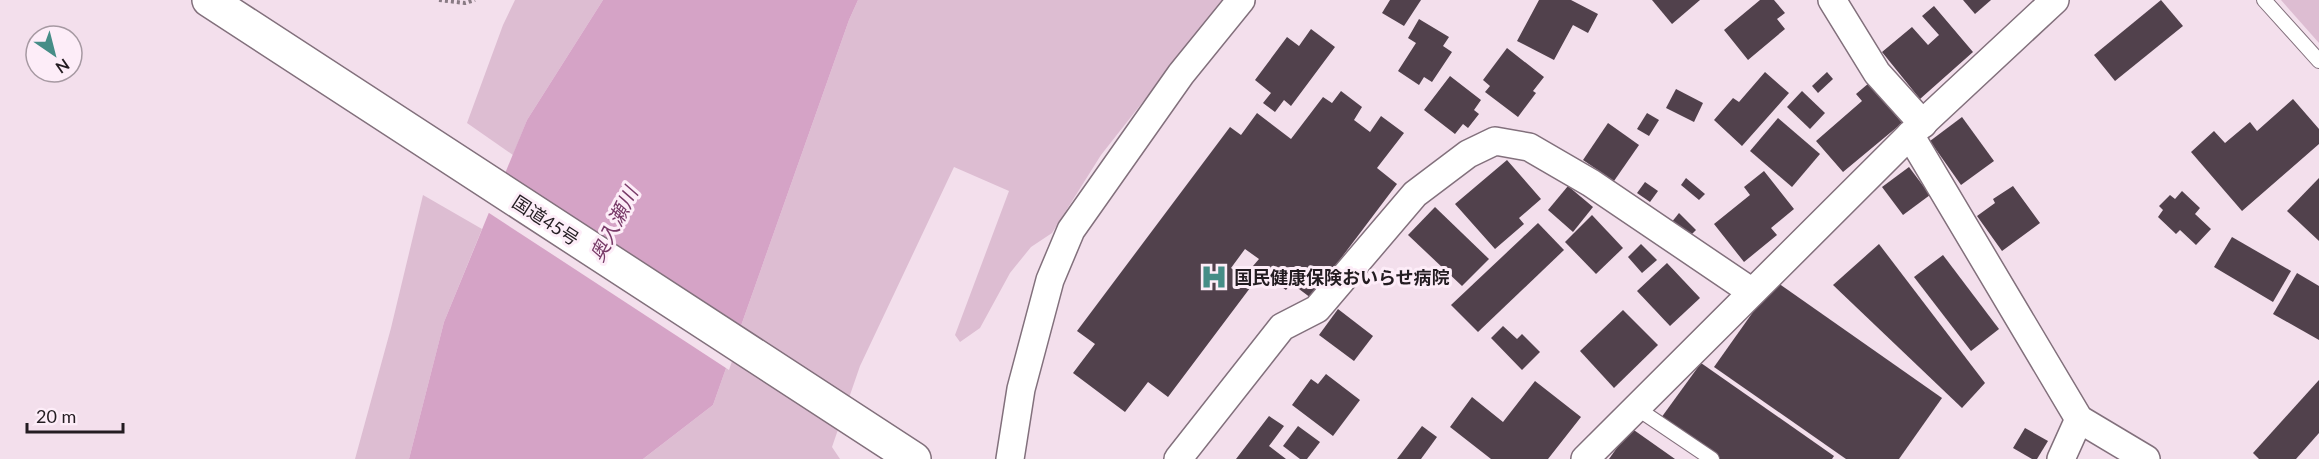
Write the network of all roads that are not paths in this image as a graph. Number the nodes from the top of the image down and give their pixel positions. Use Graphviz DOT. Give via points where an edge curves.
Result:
graph roads {
  1 [pos="209,0"];
  2 [pos="1241,0"];
  3 [pos="1832,0"];
  4 [pos="2055,0"];
  5 [pos="2264,0"];
  6 [pos="2319,61"];
  7 [pos="1917,130"];
  8 [pos="1752,292"];
  9 [pos="1635,407"];
  10 [pos="2079,419"];
  11 [pos="914,459"];
  12 [pos="1010,459"];
  13 [pos="1178,459"];
  14 [pos="1585,459"];
  15 [pos="1712,459"];
  16 [pos="2061,459"];
  17 [pos="2146,459"];
  1 -- 11 [label="highway, 国道45号"];
  2 -- 12 [label="street" via="1180,74 1071,230 1044,302 1022,389"];
  3 -- 7 [label="street"];
  4 -- 7 [label="street"];
  5 -- 6 [label="lane"];
  7 -- 8 [label="street"];
  7 -- 10 [label="street"];
  8 -- 9 [label="street"];
  8 -- 13 [label="street" via="1591,183 1529,147 1495,141 1468,154 1415,194 1317,309 1282,327"];
  9 -- 14 [label="street"];
  9 -- 15 [label="lane"];
  10 -- 16 [label="street"];
  10 -- 17 [label="street"];
}
